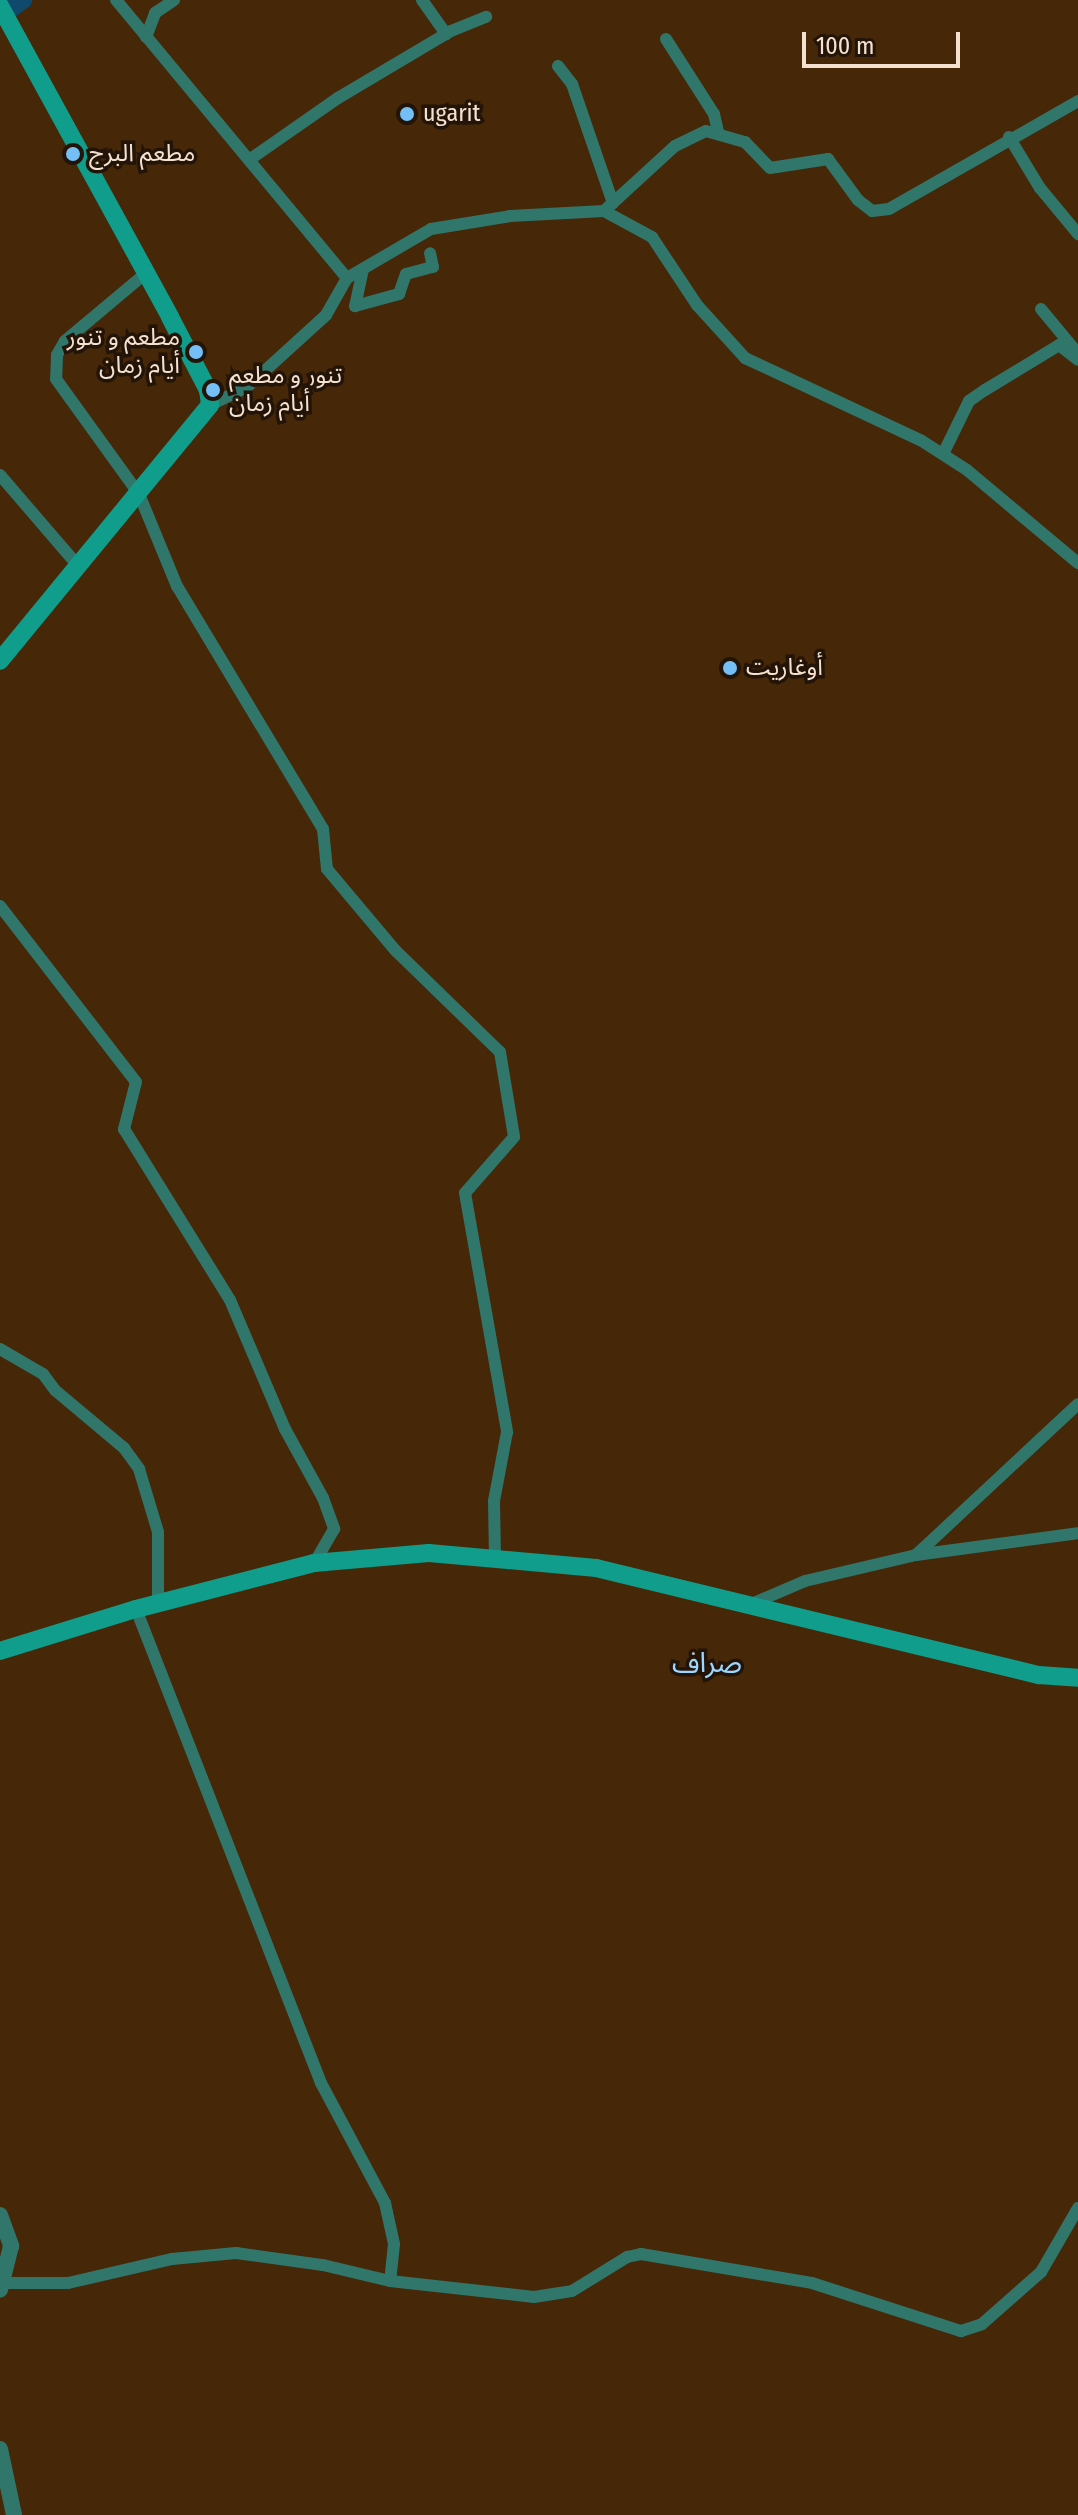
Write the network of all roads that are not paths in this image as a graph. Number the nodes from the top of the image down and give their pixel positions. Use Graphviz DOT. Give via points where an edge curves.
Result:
graph roads {
  1 [pos="116,0"];
  2 [pos="174,0"];
  3 [pos="422,0"];
  4 [pos="0,6"];
  5 [pos="486,17"];
  6 [pos="446,34"];
  7 [pos="146,37"];
  8 [pos="666,39"];
  9 [pos="558,66"];
  10 [pos="1078,101"];
  11 [pos="718,132"];
  12 [pos="1009,137"];
  13 [pos="249,160"];
  14 [pos="609,207"];
  15 [pos="1078,234"];
  16 [pos="430,253"];
  17 [pos="363,269"];
  18 [pos="146,273"];
  19 [pos="347,278"];
  20 [pos="1041,309"];
  21 [pos="1050,321"];
  22 [pos="1059,345"];
  23 [pos="1078,354"];
  24 [pos="1078,360"];
  25 [pos="210,405"];
  26 [pos="943,454"];
  27 [pos="0,475"];
  28 [pos="139,494"];
  29 [pos="1078,563"];
  30 [pos="79,567"];
  31 [pos="2,658"];
  32 [pos="0,906"];
  33 [pos="0,1349"];
  34 [pos="1078,1404"];
  35 [pos="1078,1533"];
  36 [pos="916,1555"];
  37 [pos="495,1556"];
  38 [pos="314,1563"];
  39 [pos="158,1603"];
  40 [pos="746,1606"];
  41 [pos="136,1609"];
  42 [pos="0,1651"];
  43 [pos="1078,1678"];
  44 [pos="1078,2208"];
  45 [pos="0,2215"];
  46 [pos="390,2281"];
  47 [pos="2,2286"];
  48 [pos="0,2449"];
  49 [pos="14,2515"];
  1 -- 7 [label="street"];
  2 -- 7 [label="street" via="155,13"];
  3 -- 6 [label="street"];
  4 -- 18 [label="main road"];
  5 -- 6 [label="street"];
  6 -- 13 [label="street" via="281,132"];
  7 -- 13 [label="street"];
  8 -- 11 [label="street" via="714,114"];
  9 -- 14 [label="street" via="572,84"];
  10 -- 12 [label="street"];
  11 -- 12 [label="street" via="745,142 770,168 828,159 872,211 889,209"];
  11 -- 14 [label="street" via="706,131 675,146"];
  12 -- 15 [label="street" via="1040,188"];
  13 -- 19 [label="street"];
  14 -- 17 [label="street" via="431,229"];
  14 -- 26 [label="street" via="652,237 697,305 745,358"];
  16 -- 17 [label="street" via="433,267 406,274 399,294 355,306"];
  17 -- 19 [label="street"];
  18 -- 25 [label="main road" via="208,390"];
  18 -- 28 [label="street" via="65,341 57,355 56,379"];
  19 -- 25 [label="street" via="326,315 247,387"];
  20 -- 21 [label="street"];
  21 -- 22 [label="street"];
  21 -- 23 [label="street"];
  22 -- 24 [label="street"];
  22 -- 26 [label="street" via="969,401"];
  25 -- 28 [label="main road"];
  26 -- 29 [label="street"];
  27 -- 30 [label="street"];
  28 -- 30 [label="main road"];
  28 -- 37 [label="street" via="177,586 323,829 327,869 395,950 500,1052 514,1137 465,1193 507,1432 494,1501"];
  30 -- 31 [label="main road"];
  32 -- 38 [label="street" via="136,1082 124,1129 230,1300 285,1429 323,1498 334,1529"];
  33 -- 39 [label="street" via="43,1374 124,1448 139,1469 158,1532"];
  34 -- 36 [label="street"];
  35 -- 36 [label="street"];
  36 -- 40 [label="street" via="805,1581"];
  37 -- 38 [label="main road" via="429,1553"];
  37 -- 40 [label="main road" via="596,1568"];
  38 -- 39 [label="main road"];
  39 -- 41 [label="main road"];
  40 -- 43 [label="main road" via="1039,1675"];
  41 -- 42 [label="main road"];
  41 -- 46 [label="street" via="321,2083 385,2203 394,2244"];
  44 -- 46 [label="street" via="1041,2272 991,2318 961,2331 812,2283 674,2256 627,2257 592,2282 534,2297"];
  45 -- 47 [label="street" via="11,2246"];
  46 -- 47 [label="street" via="236,2253 172,2259 68,2283"];
  48 -- 49 [label="street"];
}
